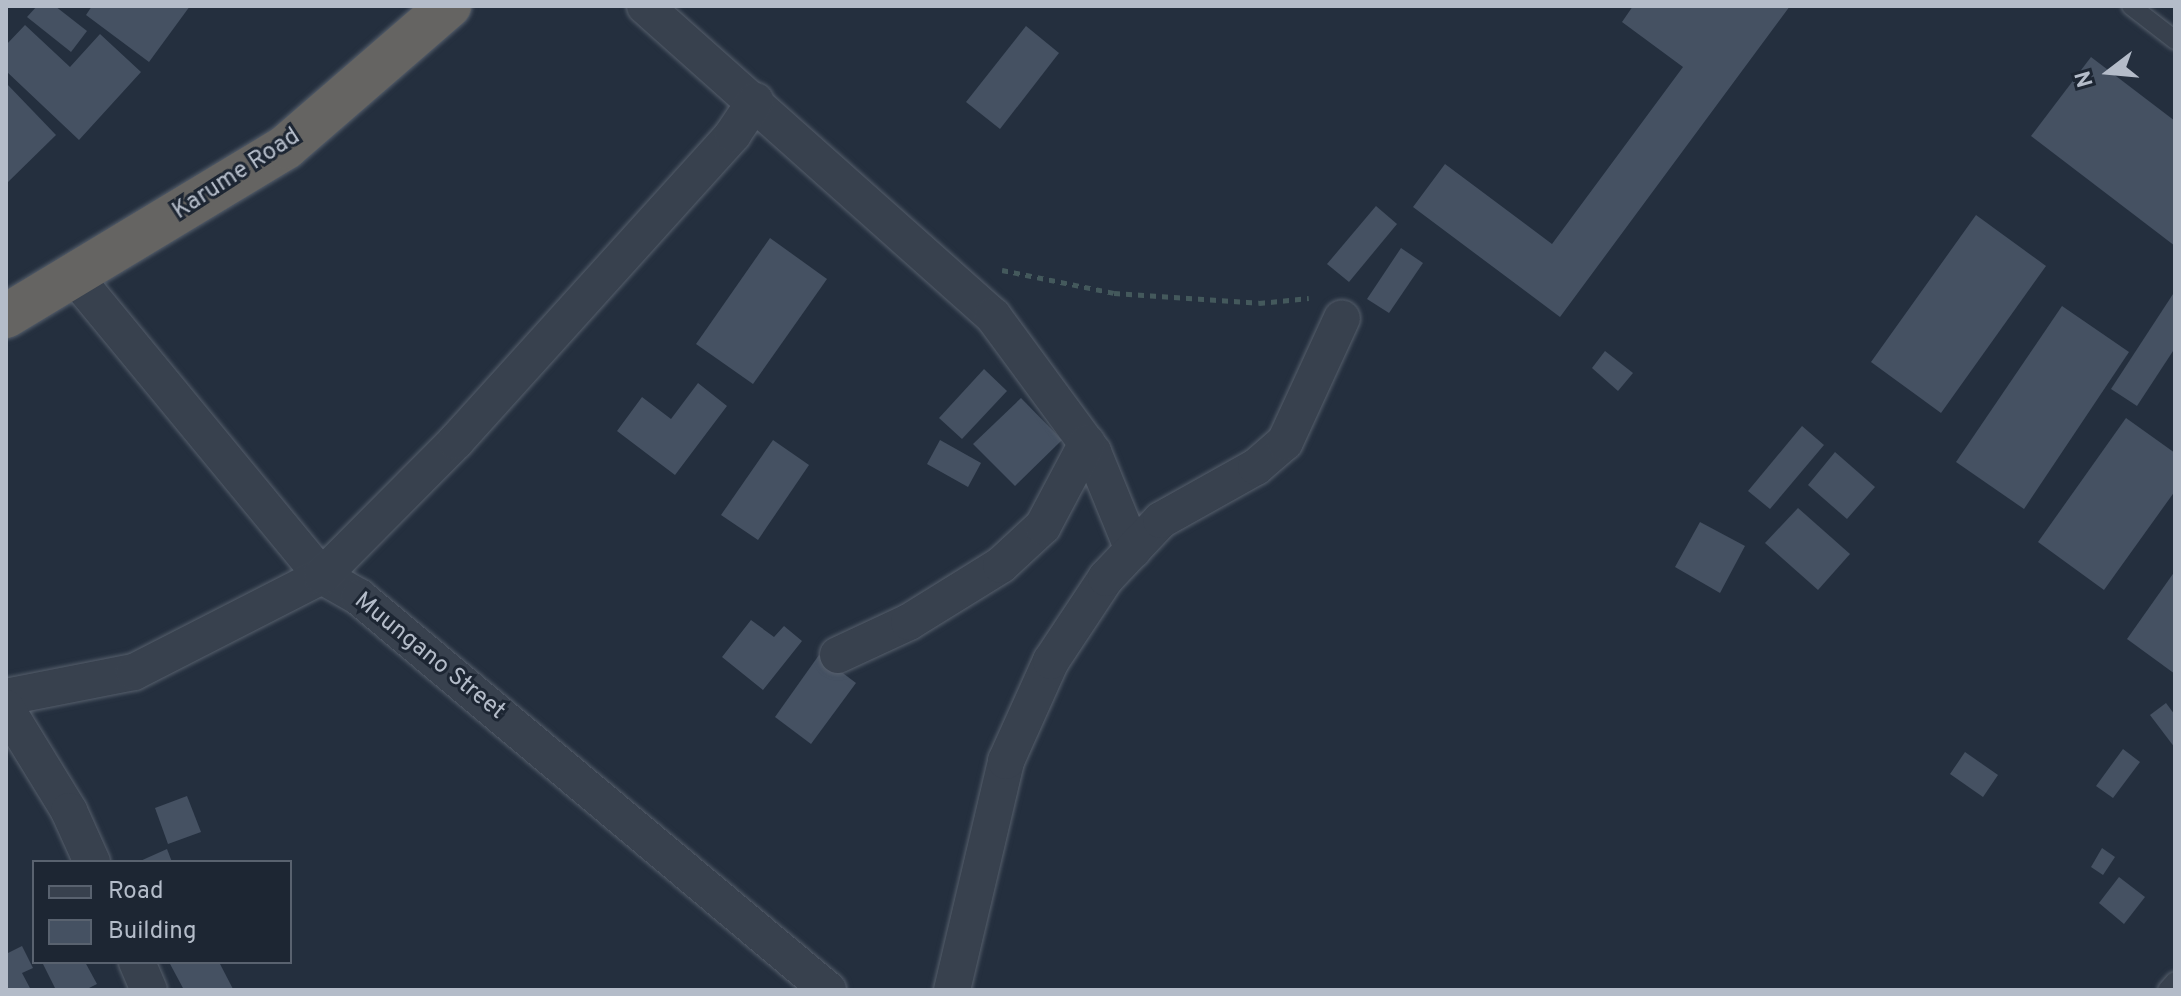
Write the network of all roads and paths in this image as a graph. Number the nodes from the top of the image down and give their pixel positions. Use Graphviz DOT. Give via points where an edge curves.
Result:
graph roads {
  1 [pos="449,6"];
  2 [pos="645,6"];
  3 [pos="2131,6"];
  4 [pos="2175,40"];
  5 [pos="755,101"];
  6 [pos="995,268"];
  7 [pos="76,278"];
  8 [pos="1332,307"];
  9 [pos="6,316"];
  10 [pos="1087,443"];
  11 [pos="1133,550"];
  12 [pos="322,576"];
  13 [pos="838,655"];
  14 [pos="6,697"];
  15 [pos="6,708"];
  16 [pos="91,860"];
  17 [pos="138,964"];
  18 [pos="2175,981"];
  19 [pos="149,990"];
  20 [pos="828,990"];
  21 [pos="952,990"];
  22 [pos="2167,990"];
  1 -- 7 [label="highway, Karume Road" via="286,147"];
  2 -- 5 [label="street"];
  3 -- 4 [label="lane"];
  5 -- 10 [label="street" via="993,316"];
  5 -- 12 [label="street" via="733,134 456,441"];
  6 -- 8 [label="path" via="1114,293"];
  7 -- 9 [label="highway, Karume Road"];
  7 -- 12 [label="street, Muungano Street"];
  8 -- 11 [label="street" via="1285,442 1256,467 1161,520"];
  10 -- 11 [label="street"];
  10 -- 13 [label="street" via="1043,526 1001,565 909,622"];
  11 -- 21 [label="street" via="1106,578 1051,661 1006,761"];
  12 -- 14 [label="street" via="134,672"];
  12 -- 20 [label="street, Muungano Street" via="359,597"];
  15 -- 16 [label="street" via="69,811"];
  17 -- 19 [label="street"];
  18 -- 22 [label="lane"];
}
